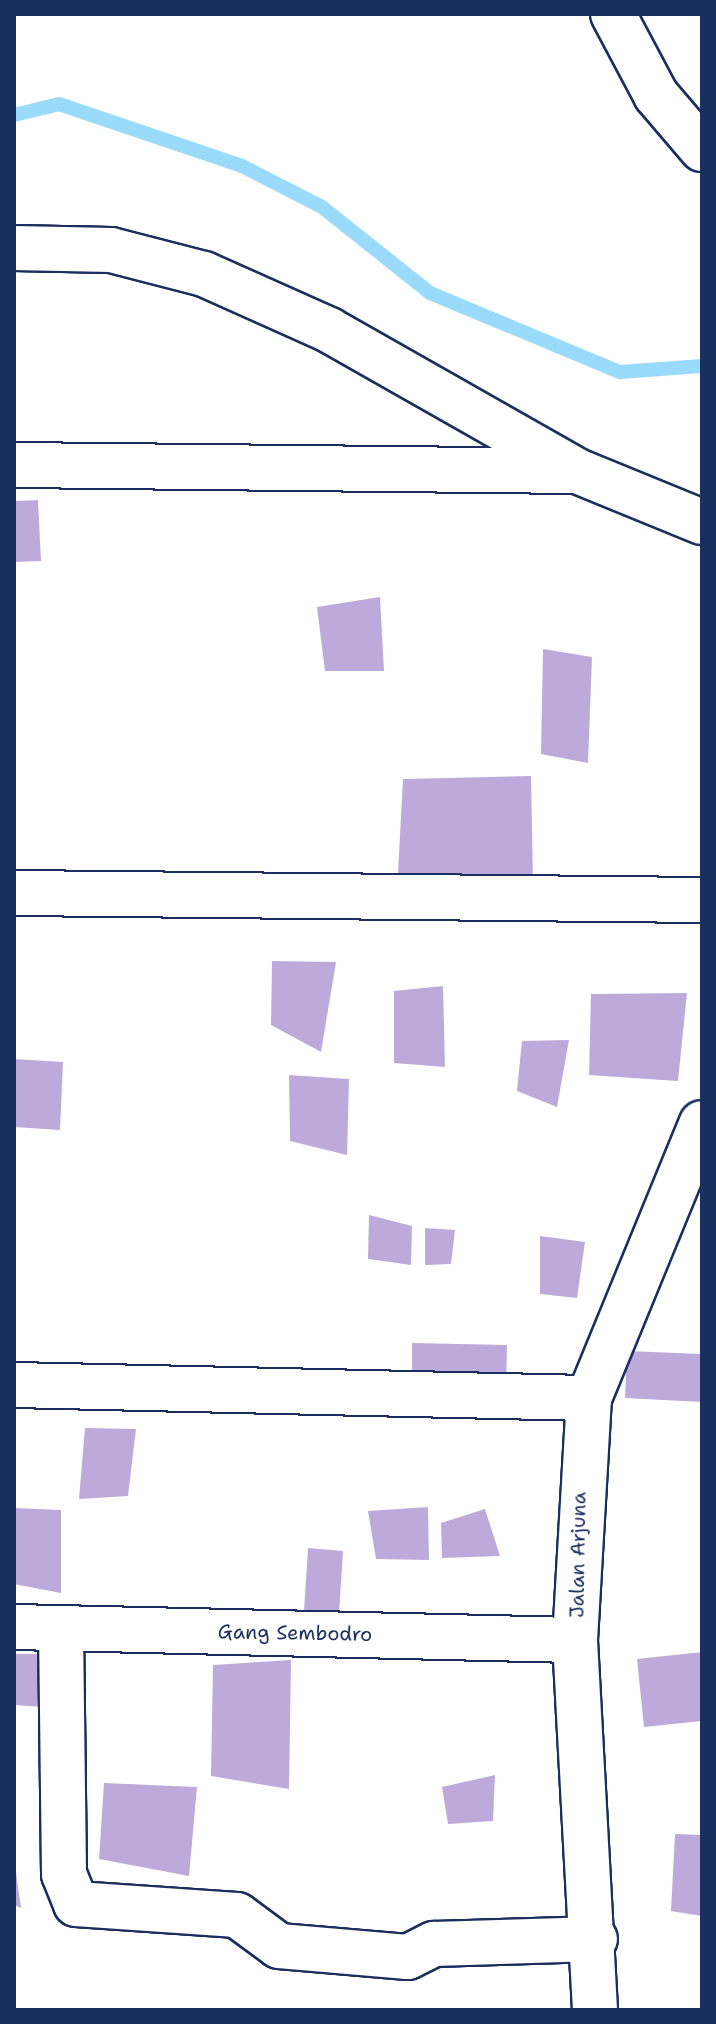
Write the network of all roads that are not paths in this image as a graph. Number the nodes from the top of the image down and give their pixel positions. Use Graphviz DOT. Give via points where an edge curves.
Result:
graph roads {
  1 [pos="613,14"];
  2 [pos="702,149"];
  3 [pos="14,248"];
  4 [pos="14,465"];
  5 [pos="577,471"];
  6 [pos="702,522"];
  7 [pos="14,893"];
  8 [pos="702,900"];
  9 [pos="702,1123"];
  10 [pos="14,1385"];
  11 [pos="589,1398"];
  12 [pos="14,1627"];
  13 [pos="61,1628"];
  14 [pos="575,1640"];
  15 [pos="595,1939"];
  16 [pos="595,2010"];
  1 -- 2 [label="street" via="656,95"];
  3 -- 5 [label="street" via="111,250 204,274 329,330"];
  4 -- 5 [label="street"];
  5 -- 6 [label="street"];
  7 -- 8 [label="street"];
  9 -- 11 [label="street, Jalan Arjuna"];
  10 -- 11 [label="street"];
  11 -- 14 [label="street, Jalan Arjuna"];
  12 -- 13 [label="street, Gang Sembodro"];
  13 -- 14 [label="street, Gang Sembodro"];
  13 -- 15 [label="street" via="64,1874 76,1904 237,1915 279,1946 408,1957 434,1944"];
  14 -- 15 [label="street, Jalan Arjuna"];
  15 -- 16 [label="street, Jalan Arjuna"];
}
